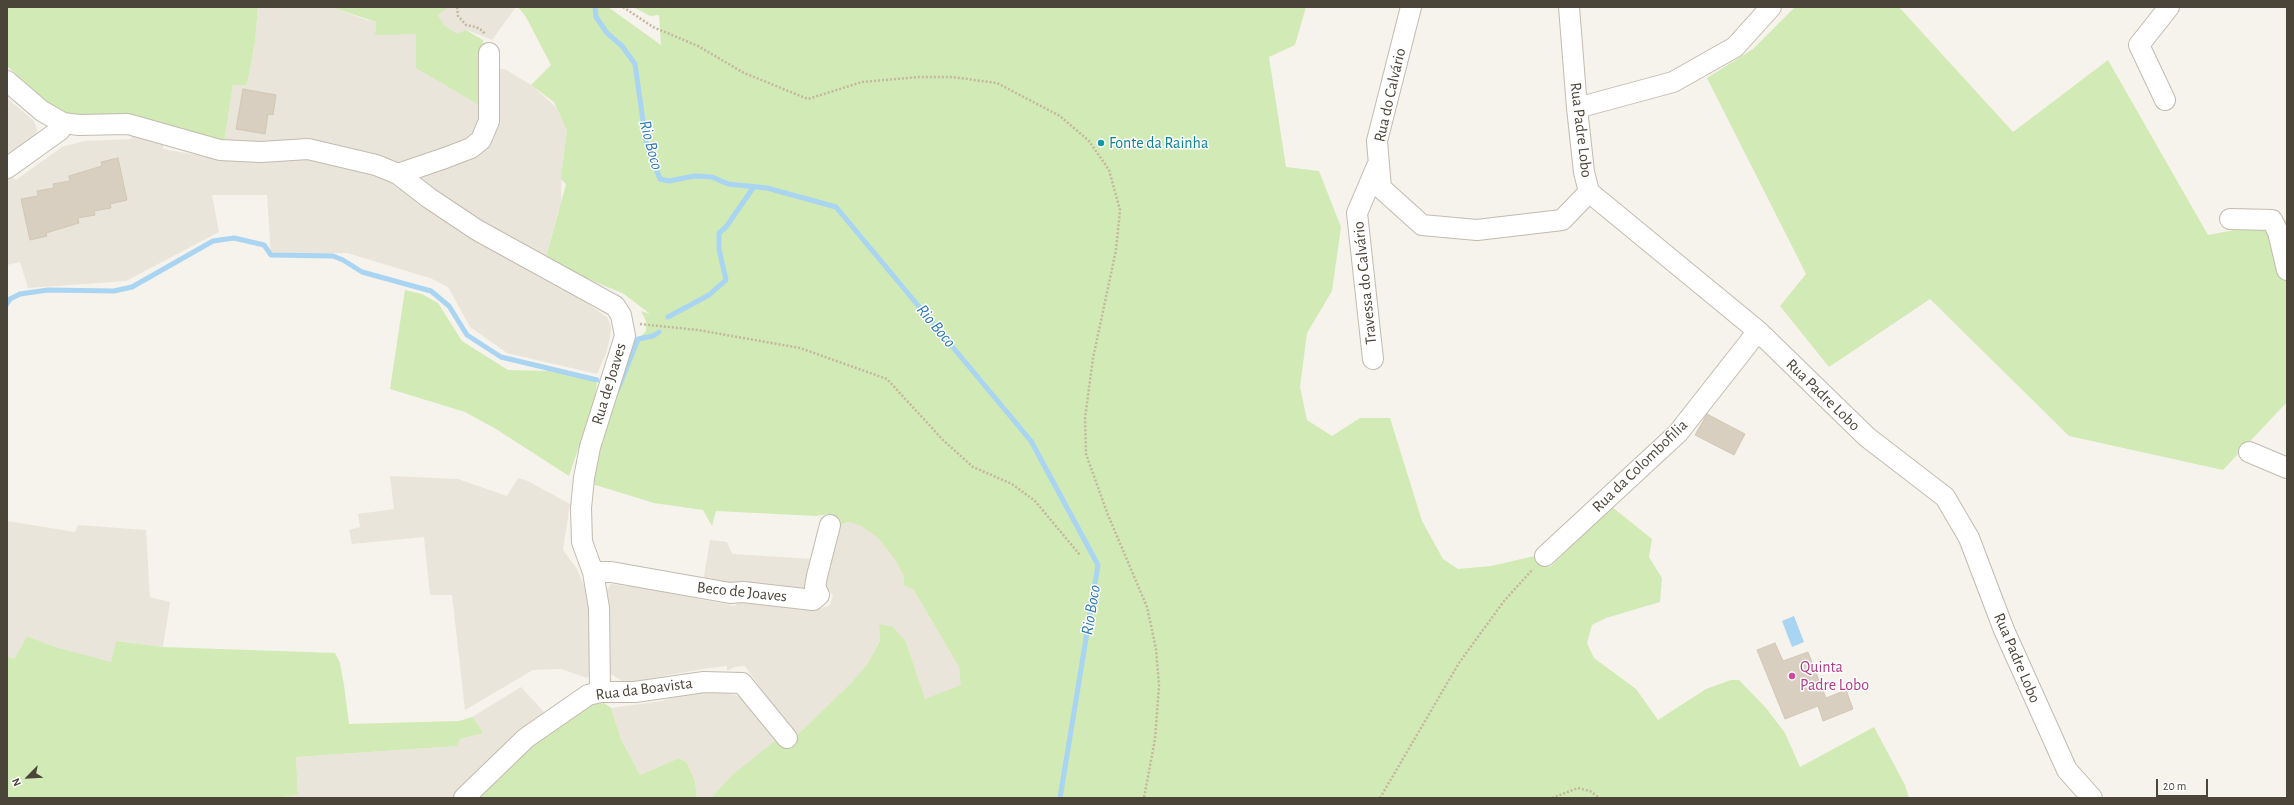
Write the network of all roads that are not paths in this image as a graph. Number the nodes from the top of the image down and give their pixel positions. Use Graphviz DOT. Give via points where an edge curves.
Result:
graph roads {
  1 [pos="1411,7"];
  2 [pos="1569,7"];
  3 [pos="1770,7"];
  4 [pos="2168,7"];
  5 [pos="489,53"];
  6 [pos="7,81"];
  7 [pos="2165,100"];
  8 [pos="1577,108"];
  9 [pos="63,123"];
  10 [pos="1378,163"];
  11 [pos="7,168"];
  12 [pos="398,174"];
  13 [pos="1590,192"];
  14 [pos="2230,218"];
  15 [pos="2287,270"];
  16 [pos="1758,331"];
  17 [pos="1374,359"];
  18 [pos="2249,452"];
  19 [pos="2287,468"];
  20 [pos="830,525"];
  21 [pos="1545,556"];
  22 [pos="593,572"];
  23 [pos="600,692"];
  24 [pos="787,738"];
  25 [pos="464,798"];
  26 [pos="2092,798"];
  1 -- 10 [label="street, Rua do Calvário" via="1377,141"];
  2 -- 8 [label="street, Rua Padre Lobo"];
  3 -- 8 [label="street" via="1735,46 1673,82"];
  4 -- 7 [label="street" via="2139,45"];
  5 -- 12 [label="street" via="489,121 481,140 471,148"];
  6 -- 9 [label="street" via="42,111"];
  8 -- 13 [label="street, Rua Padre Lobo" via="1584,172"];
  9 -- 11 [label="street" via="60,130"];
  9 -- 12 [label="street, Rua de Joaves" via="128,124 220,150 261,152 308,149 376,165"];
  10 -- 13 [label="street, Rua do Calvário" via="1381,188 1422,225 1477,230 1562,220"];
  10 -- 17 [label="street, Travessa do Calvário" via="1357,213"];
  12 -- 22 [label="street, Rua de Joaves" via="477,230 615,306 621,315 624,324 622,347 590,447 584,478 581,508 582,542"];
  13 -- 16 [label="street, Rua Padre Lobo"];
  14 -- 15 [label="street" via="2272,220 2278,232"];
  16 -- 21 [label="street, Rua da Colombofilia" via="1678,433"];
  16 -- 26 [label="street, Rua Padre Lobo" via="1867,437 1944,497 1969,538 2004,630 2067,770"];
  18 -- 19 [label="street"];
  20 -- 22 [label="street, Beco de Joaves" via="815,587 819,595 813,600 743,592 730,593 611,572"];
  22 -- 23 [label="street, Rua de Joaves" via="599,608"];
  23 -- 24 [label="street, Rua da Boavista" via="635,692 704,682 742,683"];
  23 -- 25 [label="street, Rua da Boavista" via="588,695 526,738"];
}
